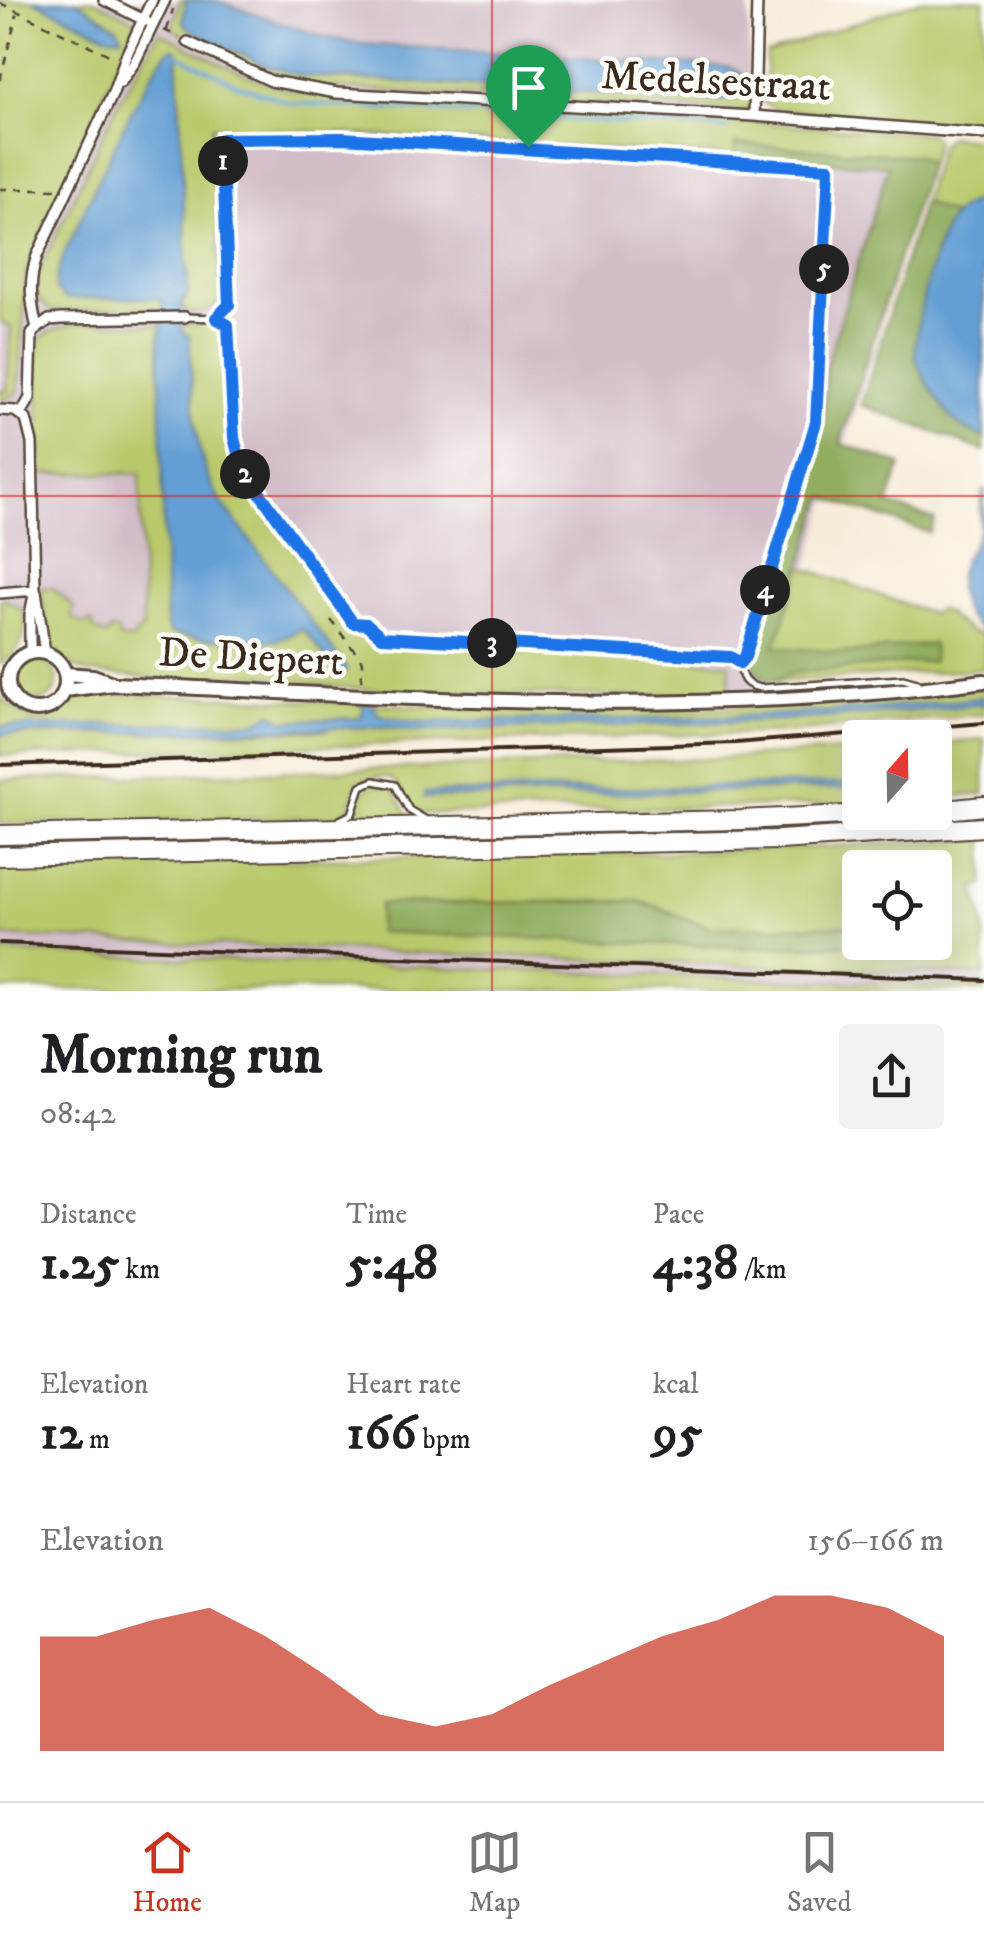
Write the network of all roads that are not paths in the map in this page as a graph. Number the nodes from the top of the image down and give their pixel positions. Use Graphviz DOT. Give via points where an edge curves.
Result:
graph roads {
  1 [pos="104,0"];
  2 [pos="152,0"];
  3 [pos="758,0"];
  4 [pos="170,2"];
  5 [pos="148,22"];
  6 [pos="188,42"];
  7 [pos="113,92"];
  8 [pos="754,116"];
  9 [pos="984,134"];
  10 [pos="185,317"];
  11 [pos="216,318"];
  12 [pos="37,329"];
  13 [pos="0,410"];
  14 [pos="21,414"];
  15 [pos="35,590"];
  16 [pos="0,593"];
  17 [pos="37,653"];
  18 [pos="740,663"];
  19 [pos="66,674"];
  20 [pos="4,681"];
  21 [pos="984,681"];
  22 [pos="114,684"];
  23 [pos="934,688"];
  24 [pos="65,690"];
  25 [pos="984,806"];
  26 [pos="952,809"];
  27 [pos="842,815"];
  28 [pos="443,826"];
  29 [pos="984,827"];
  30 [pos="317,829"];
  31 [pos="0,835"];
  32 [pos="0,856"];
  1 -- 5 [label="street"];
  2 -- 5 [label="street"];
  3 -- 8 [label="street"];
  4 -- 5 [label="street"];
  5 -- 7 [label="street"];
  5 -- 7 [label="street" via="135,62"];
  6 -- 8 [label="street, Medelsestraat" via="271,82 336,93"];
  7 -- 12 [label="street" via="36,256 30,297"];
  8 -- 9 [label="street, Medelsestraat"];
  10 -- 11 [label="lane"];
  10 -- 12 [label="street" via="49,320"];
  11 -- 18 [label="lane" via="228,325 234,438 242,468 353,623 367,624 382,637 730,657"];
  11 -- 18 [label="lane" via="229,305 222,139 360,139 829,168 816,422"];
  12 -- 14 [label="street" via="30,398"];
  13 -- 14 [label="street"];
  14 -- 15 [label="street" via="32,443"];
  15 -- 16 [label="street"];
  15 -- 17 [label="street"];
  17 -- 19 [label="main road" via="58,661"];
  17 -- 20 [label="main road" via="16,660"];
  18 -- 23 [label="lane" via="743,680 760,688 904,680"];
  19 -- 22 [label="main road, De Diepert"];
  19 -- 24 [label="main road"];
  20 -- 24 [label="main road" via="18,704 36,711 54,705"];
  21 -- 23 [label="main road, De Diepert"];
  22 -- 23 [label="main road, De Diepert" via="556,704"];
  22 -- 24 [label="main road, De Diepert"];
  25 -- 26 [label="highway"];
  27 -- 28 [label="highway"];
  28 -- 30 [label="highway"];
  28 -- 30 [label="lane" via="409,810 395,785 374,780 359,789 352,814"];
  29 -- 32 [label="highway" via="779,840"];
  30 -- 31 [label="highway"];
}
